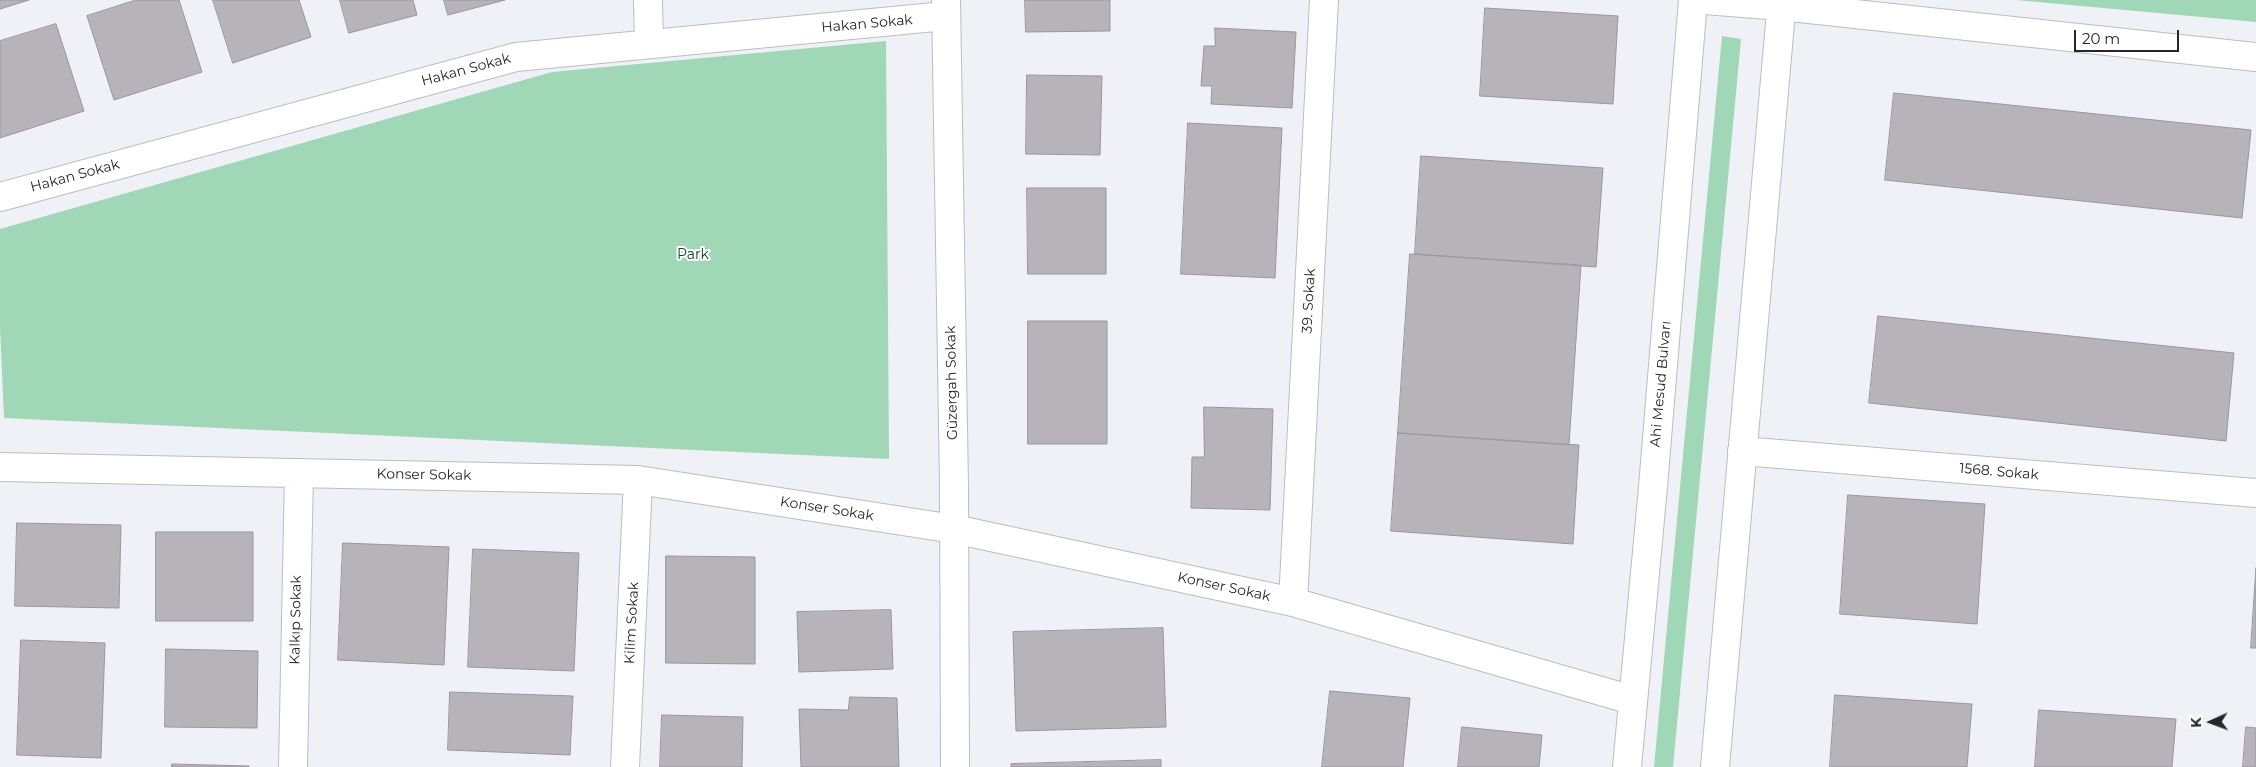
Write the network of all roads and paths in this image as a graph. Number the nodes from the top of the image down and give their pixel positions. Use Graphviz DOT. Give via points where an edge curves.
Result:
graph roads {
  1 [pos="648,0"];
  2 [pos="1324,0"];
  3 [pos="1693,0"];
  4 [pos="1706,0"];
  5 [pos="1782,3"];
  6 [pos="945,8"];
  7 [pos="648,44"];
  8 [pos="2256,56"];
  9 [pos="0,197"];
  10 [pos="1742,451"];
  11 [pos="0,468"];
  12 [pos="299,473"];
  13 [pos="638,480"];
  14 [pos="2256,494"];
  15 [pos="954,528"];
  16 [pos="1293,602"];
  17 [pos="1632,700"];
  18 [pos="292,767"];
  19 [pos="625,767"];
  20 [pos="956,767"];
  21 [pos="1627,767"];
  22 [pos="1715,767"];
  1 -- 7 [label="street"];
  2 -- 16 [label="street, 39. Sokak"];
  3 -- 17 [label="street, Ahi Mesud Bulvarı"];
  4 -- 5 [label="street"];
  5 -- 8 [label="street"];
  5 -- 10 [label="street"];
  6 -- 7 [label="street, Hakan Sokak"];
  6 -- 15 [label="street, Güzergah Sokak"];
  7 -- 9 [label="street, Hakan Sokak" via="516,57"];
  10 -- 14 [label="street, 1568. Sokak"];
  10 -- 22 [label="street"];
  11 -- 12 [label="street, Konser Sokak"];
  12 -- 13 [label="street, Konser Sokak"];
  12 -- 18 [label="street, Kalkıp Sokak"];
  13 -- 15 [label="street, Konser Sokak"];
  13 -- 19 [label="street, Kilim Sokak"];
  15 -- 16 [label="street, Konser Sokak"];
  15 -- 20 [label="street, Güzergah Sokak"];
  16 -- 17 [label="street, Konser Sokak"];
  17 -- 21 [label="street, Ahi Mesud Bulvarı"];
}
